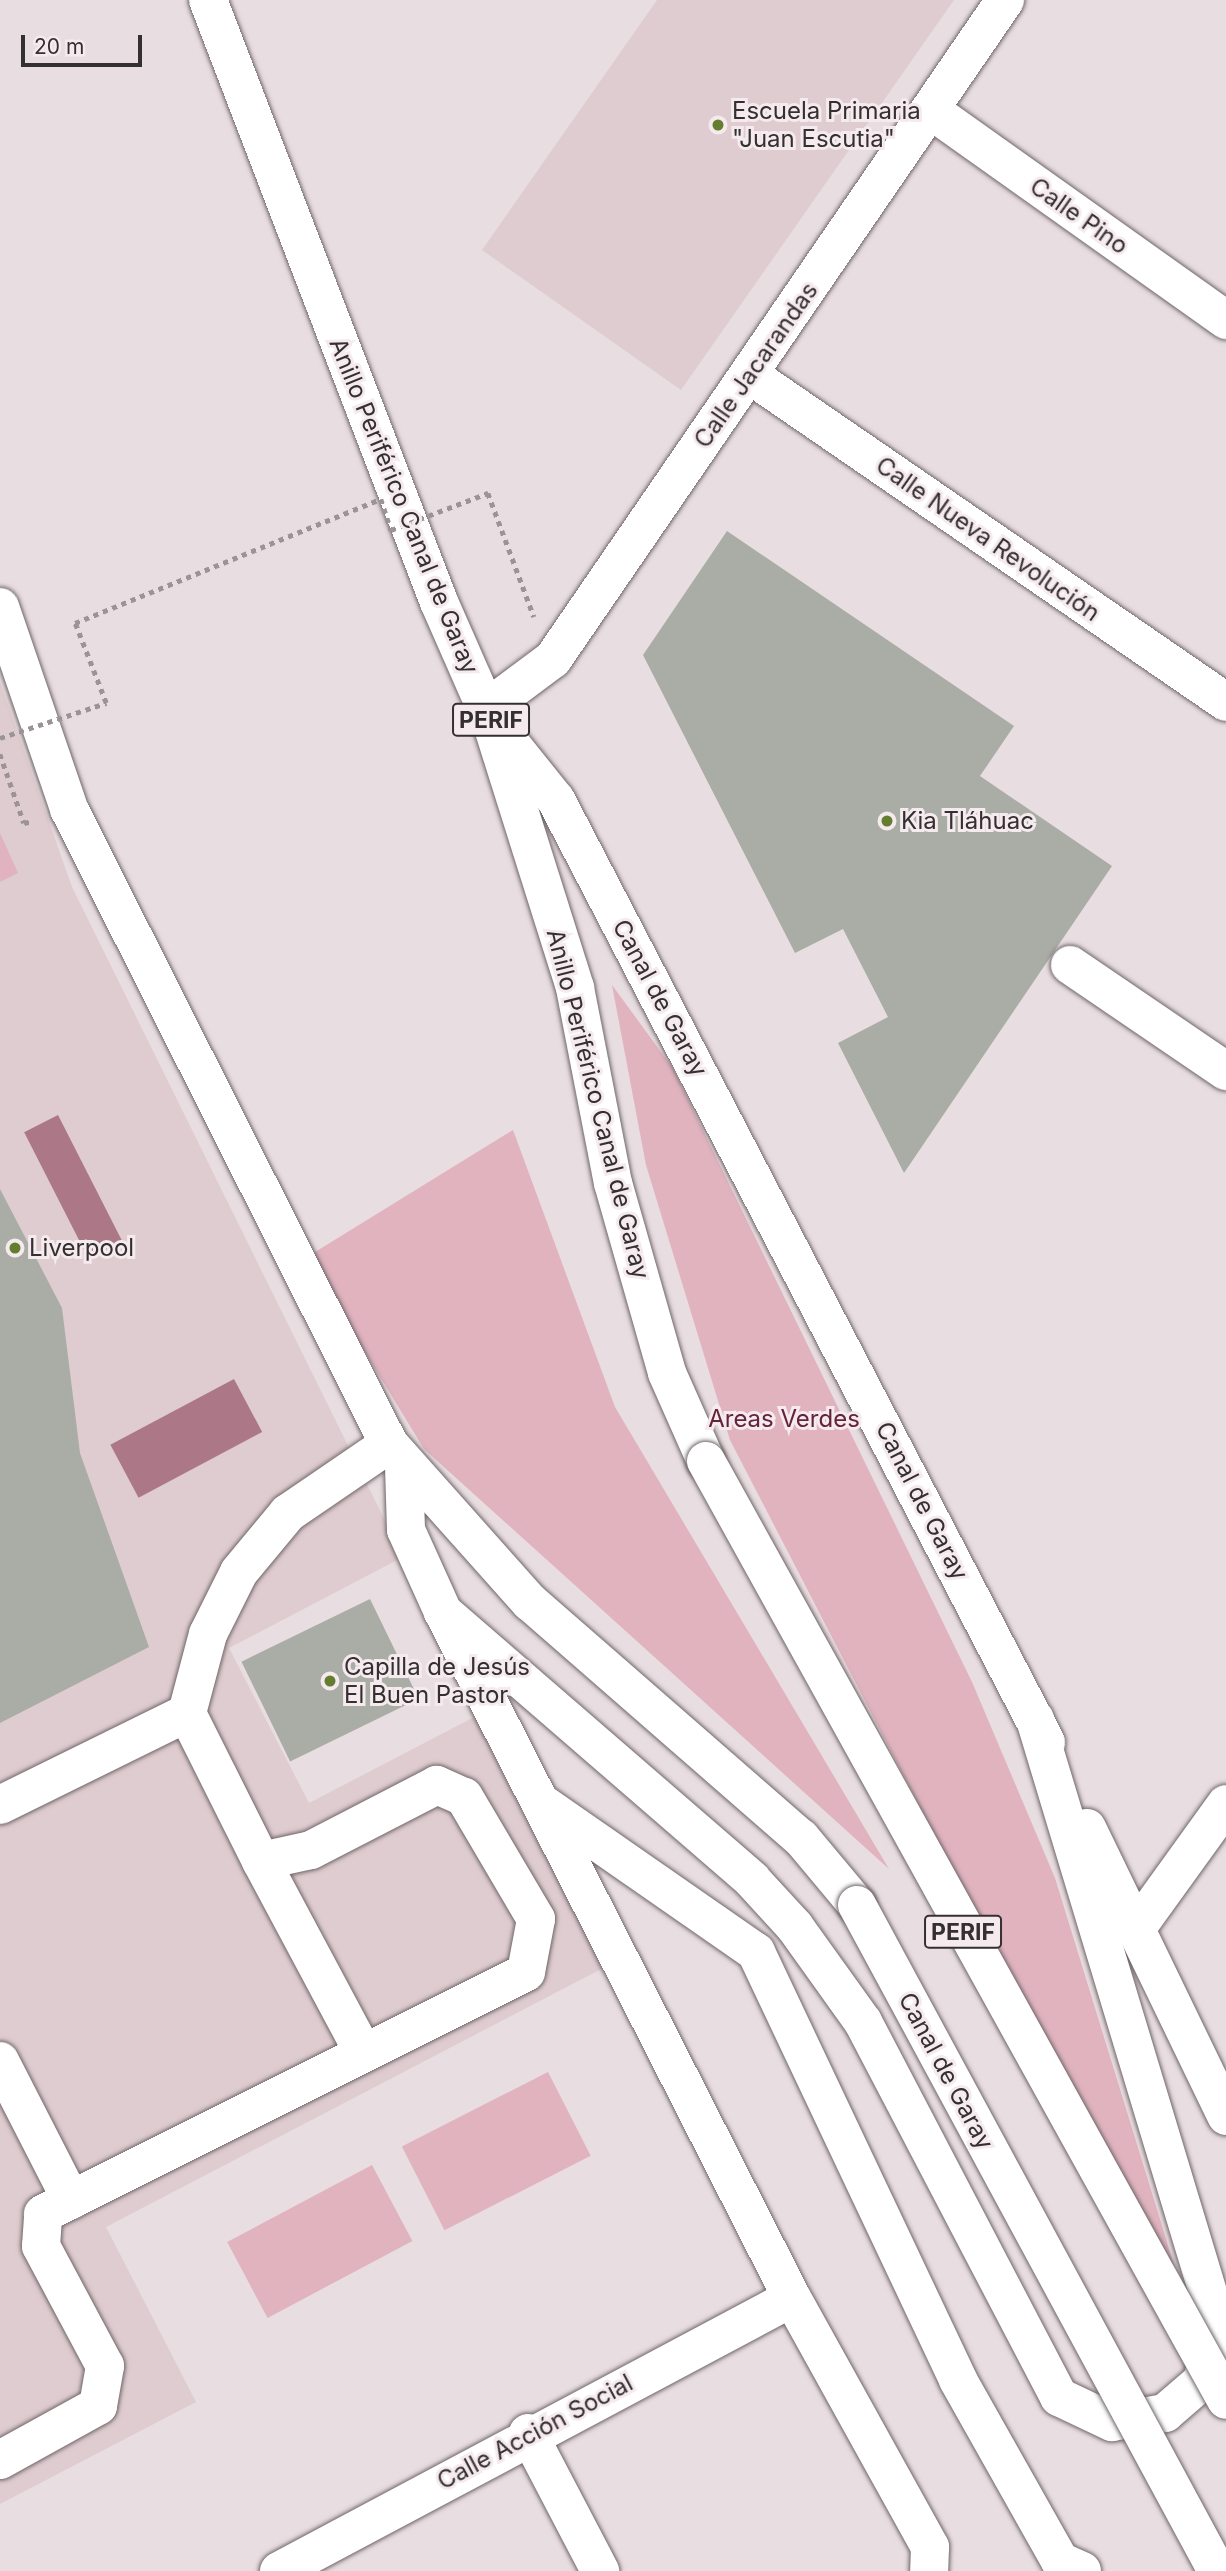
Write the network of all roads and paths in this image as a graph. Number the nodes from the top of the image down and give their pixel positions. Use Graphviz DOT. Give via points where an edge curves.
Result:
graph roads {
  1 [pos="208,0"];
  2 [pos="1006,0"];
  3 [pos="932,111"];
  4 [pos="1226,320"];
  5 [pos="750,375"];
  6 [pos="512,568"];
  7 [pos="0,607"];
  8 [pos="1226,702"];
  9 [pos="488,713"];
  10 [pos="0,738"];
  11 [pos="1070,965"];
  12 [pos="1226,1071"];
  13 [pos="396,1455"];
  14 [pos="443,1612"];
  15 [pos="187,1713"];
  16 [pos="1035,1719"];
  17 [pos="540,1802"];
  18 [pos="1226,1804"];
  19 [pos="0,1805"];
  20 [pos="261,1861"];
  21 [pos="1136,1929"];
  22 [pos="362,2050"];
  23 [pos="0,2061"];
  24 [pos="1226,2116"];
  25 [pos="71,2200"];
  26 [pos="792,2298"];
  27 [pos="1226,2400"];
  28 [pos="528,2433"];
  29 [pos="0,2460"];
  30 [pos="279,2571"];
  31 [pos="600,2571"];
  32 [pos="929,2571"];
  33 [pos="1082,2571"];
  34 [pos="1217,2571"];
  1 -- 9 [label="main road, Anillo Periférico Canal de Garay / PERIF"];
  2 -- 3 [label="main road, Calle Jacarandas"];
  3 -- 4 [label="main road, Calle Pino"];
  3 -- 5 [label="main road, Calle Jacarandas"];
  5 -- 8 [label="main road, Calle Nueva Revolución"];
  5 -- 9 [label="main road, Calle Jacarandas" via="553,660"];
  6 -- 10 [label="path, bridge" via="488,494 391,530 381,499 75,623 106,703"];
  7 -- 13 [label="main road, PERIF" via="69,809"];
  9 -- 16 [label="main road, Canal de Garay" via="556,800"];
  9 -- 27 [label="main road, Anillo Periférico Canal de Garay / PERIF, bridge" via="575,988 613,1183 667,1373 706,1461"];
  11 -- 12 [label="main road"];
  13 -- 14 [label="main road" via="405,1530"];
  13 -- 15 [label="main road" via="288,1513 239,1572 208,1634"];
  13 -- 34 [label="main road, Canal de Garay / PERIF, bridge" via="530,1602 801,1838 857,1905"];
  14 -- 16 [label="main road" via="752,1880 795,1927 863,2022 1059,2397 1112,2422 1165,2413 1201,2382 1219,2329"];
  14 -- 17 [label="main road"];
  15 -- 19 [label="main road"];
  15 -- 20 [label="main road"];
  16 -- 21 [label="main road, Canal de Garay"];
  17 -- 26 [label="main road"];
  17 -- 33 [label="main road" via="755,1952 958,2380 1060,2561"];
  18 -- 21 [label="main road"];
  20 -- 22 [label="main road"];
  20 -- 22 [label="main road" via="311,1850 437,1785 464,1797 536,1919 526,1972"];
  21 -- 24 [label="main road, Canal de Garay"];
  22 -- 25 [label="main road"];
  23 -- 25 [label="main road"];
  25 -- 29 [label="main road" via="43,2214 41,2246 105,2366 98,2406"];
  26 -- 28 [label="main road, Calle Acción Social"];
  26 -- 32 [label="main road" via="930,2547"];
  28 -- 30 [label="main road, Calle Acción Social"];
  28 -- 31 [label="main road"];
}
